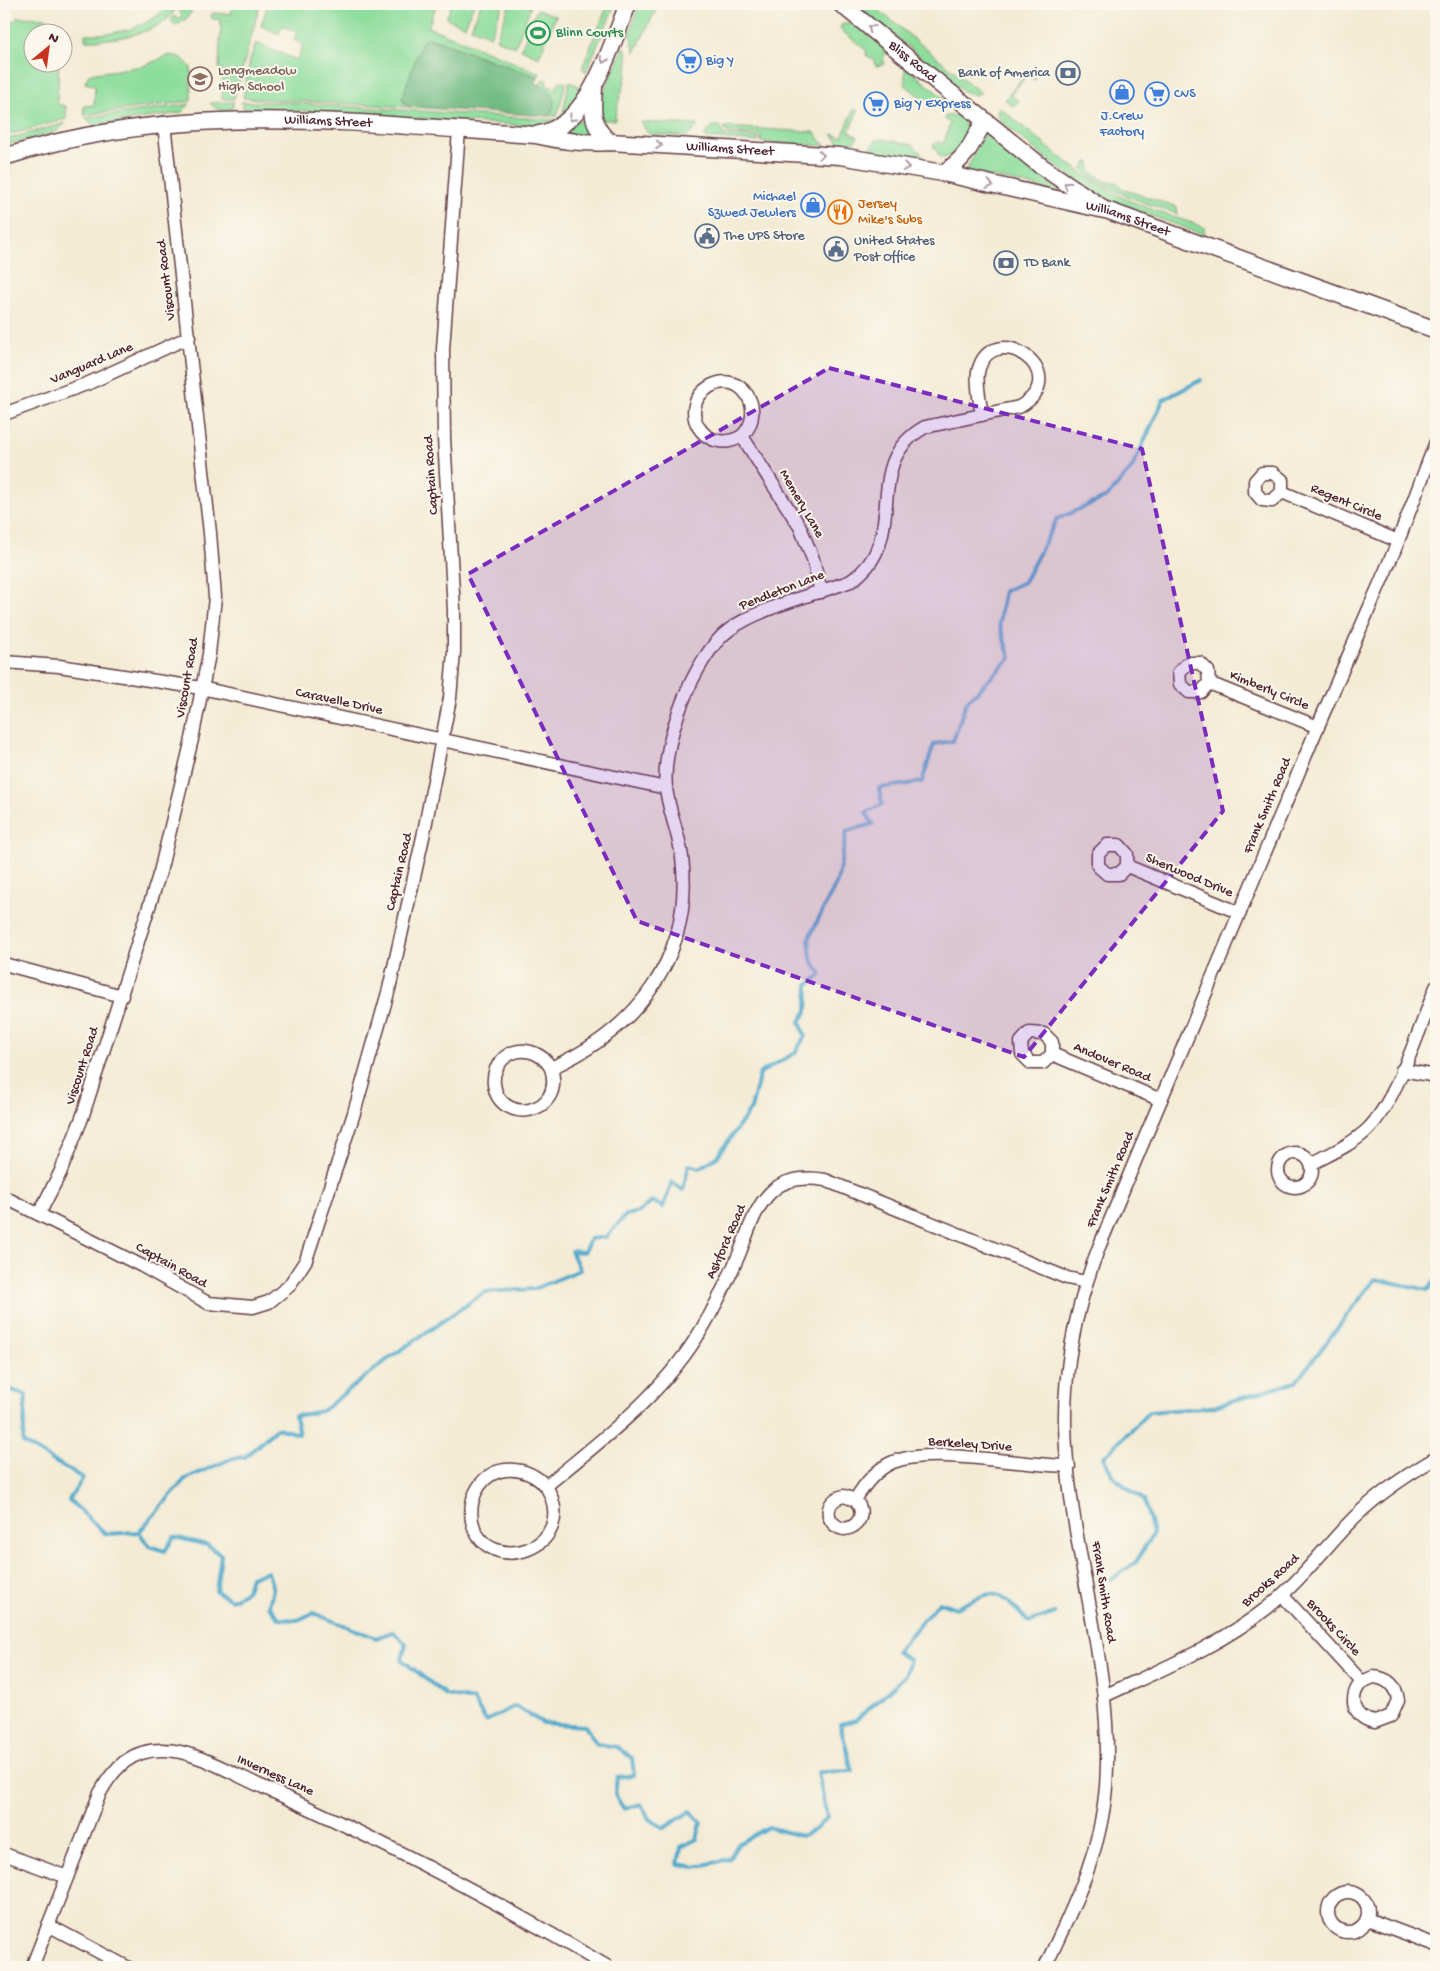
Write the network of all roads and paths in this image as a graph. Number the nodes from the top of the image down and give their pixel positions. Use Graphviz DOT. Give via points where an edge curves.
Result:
graph roads {
  1 [pos="628,4"];
  2 [pos="841,4"];
  3 [pos="594,84"];
  4 [pos="984,121"];
  5 [pos="164,124"];
  6 [pos="459,130"];
  7 [pos="536,135"];
  8 [pos="610,142"];
  9 [pos="4,157"];
  10 [pos="943,173"];
  11 [pos="1109,211"];
  12 [pos="1436,330"];
  13 [pos="189,337"];
  14 [pos="4,414"];
  15 [pos="982,415"];
  16 [pos="742,436"];
  17 [pos="1436,442"];
  18 [pos="1282,492"];
  19 [pos="1398,542"];
  20 [pos="821,592"];
  21 [pos="4,662"];
  22 [pos="1209,683"];
  23 [pos="201,688"];
  24 [pos="1318,727"];
  25 [pos="443,740"];
  26 [pos="666,788"];
  27 [pos="1127,866"];
  28 [pos="1240,913"];
  29 [pos="4,964"];
  30 [pos="1436,987"];
  31 [pos="122,996"];
  32 [pos="1052,1054"];
  33 [pos="551,1068"];
  34 [pos="1402,1070"];
  35 [pos="1436,1076"];
  36 [pos="1161,1100"];
  37 [pos="1311,1164"];
  38 [pos="4,1197"];
  39 [pos="40,1214"];
  40 [pos="1086,1282"];
  41 [pos="1436,1458"];
  42 [pos="1069,1466"];
  43 [pos="546,1486"];
  44 [pos="855,1500"];
  45 [pos="1282,1595"];
  46 [pos="1362,1682"];
  47 [pos="1104,1696"];
  48 [pos="4,1854"];
  49 [pos="67,1877"];
  50 [pos="1367,1920"];
  51 [pos="48,1925"];
  52 [pos="1436,1945"];
  53 [pos="32,1967"];
  54 [pos="127,1967"];
  55 [pos="608,1967"];
  56 [pos="1045,1967"];
  1 -- 3 [label="main road, one-way"];
  4 -- 2 [label="main road, Bliss Road, one-way"];
  3 -- 7 [label="main road, one-way" via="577,112 563,126 550,133"];
  3 -- 8 [label="main road" via="594,121"];
  4 -- 10 [label="main road" via="966,156"];
  11 -- 4 [label="main road, Bliss Road, one-way" via="1068,186"];
  5 -- 6 [label="main road, Williams Street" via="265,119"];
  5 -- 9 [label="main road, Williams Street" via="57,142"];
  5 -- 13 [label="street, Viscount Road"];
  6 -- 7 [label="main road, Williams Street"];
  6 -- 25 [label="street, Captain Road" via="443,349 454,632 453,676"];
  7 -- 8 [label="main road, Williams Street" via="560,140"];
  8 -- 10 [label="main road, Williams Street, one-way" via="840,156"];
  10 -- 11 [label="main road, Williams Street, one-way"];
  11 -- 12 [label="main road, Williams Street"];
  13 -- 14 [label="street, Vanguard Lane" via="89,383"];
  13 -- 23 [label="street, Viscount Road" via="214,576 213,622"];
  15 -- 15 [label="street, Pendleton Lane" via="978,373 985,359 1005,348 1027,355 1038,376 1032,398 1019,407"];
  15 -- 20 [label="street, Pendleton Lane" via="925,427 908,438 896,455 889,475 885,525 871,565 851,581"];
  16 -- 16 [label="street" via="750,426 753,414 751,402 744,391 721,383 703,391 694,409 696,423 703,434 722,442"];
  16 -- 20 [label="street, Memery Lane" via="800,527 813,559"];
  17 -- 19 [label="street, Frank Smith Road"];
  18 -- 19 [label="street, Regent Circle"];
  19 -- 24 [label="street, Frank Smith Road"];
  20 -- 26 [label="street, Pendleton Lane" via="754,615 730,629 711,647 677,717 665,773"];
  21 -- 23 [label="street, Caravelle Drive" via="59,666"];
  22 -- 24 [label="street, Kimberly Circle"];
  23 -- 25 [label="street, Caravelle Drive"];
  23 -- 31 [label="street, Viscount Road" via="192,740 160,872"];
  24 -- 28 [label="street, Frank Smith Road"];
  25 -- 26 [label="street, Caravelle Drive"];
  25 -- 39 [label="street, Captain Road" via="387,998 313,1239 301,1269 289,1286 261,1306 208,1304"];
  26 -- 33 [label="street, Pendleton Lane" via="682,856 684,885 680,916 666,960 644,1000 615,1031 579,1056"];
  27 -- 28 [label="street, Sherwood Drive"];
  28 -- 36 [label="street, Frank Smith Road"];
  29 -- 31 [label="street"];
  30 -- 34 [label="street"];
  31 -- 39 [label="street, Viscount Road" via="82,1118"];
  32 -- 36 [label="street, Andover Road"];
  33 -- 33 [label="street" via="542,1057 528,1051 514,1052 501,1061 494,1074 498,1096 503,1103 518,1110 542,1105 552,1092 554,1076"];
  34 -- 35 [label="street"];
  34 -- 37 [label="street" via="1386,1104 1368,1129"];
  36 -- 40 [label="street, Frank Smith Road"];
  38 -- 39 [label="street, Captain Road"];
  40 -- 42 [label="street, Frank Smith Road" via="1074,1327 1067,1373 1065,1425"];
  40 -- 43 [label="street, Ashford Road" via="1067,1278 825,1180 809,1178 789,1182 777,1187 763,1200 714,1306 670,1375 613,1433"];
  41 -- 45 [label="street, Brooks Road" via="1371,1502"];
  42 -- 44 [label="street, Berkeley Drive" via="919,1456 893,1462 881,1469"];
  42 -- 47 [label="street, Frank Smith Road"];
  43 -- 43 [label="street" via="538,1478 519,1470 498,1472 488,1477 471,1504 472,1520 478,1534 495,1549 506,1552 517,1553 537,1545 546,1538 554,1517 552,1495"];
  45 -- 46 [label="street, Brooks Circle"];
  45 -- 47 [label="street, Brooks Road" via="1227,1635"];
  47 -- 56 [label="street, Frank Smith Road" via="1108,1732 1106,1787 1096,1851"];
  48 -- 49 [label="street"];
  49 -- 51 [label="street, Inverness Lane"];
  49 -- 55 [label="street, Inverness Lane" via="100,1794 114,1769 142,1753 165,1750 218,1767 388,1846"];
  50 -- 52 [label="street"];
  51 -- 53 [label="street, Inverness Lane"];
  51 -- 54 [label="street"];
}
